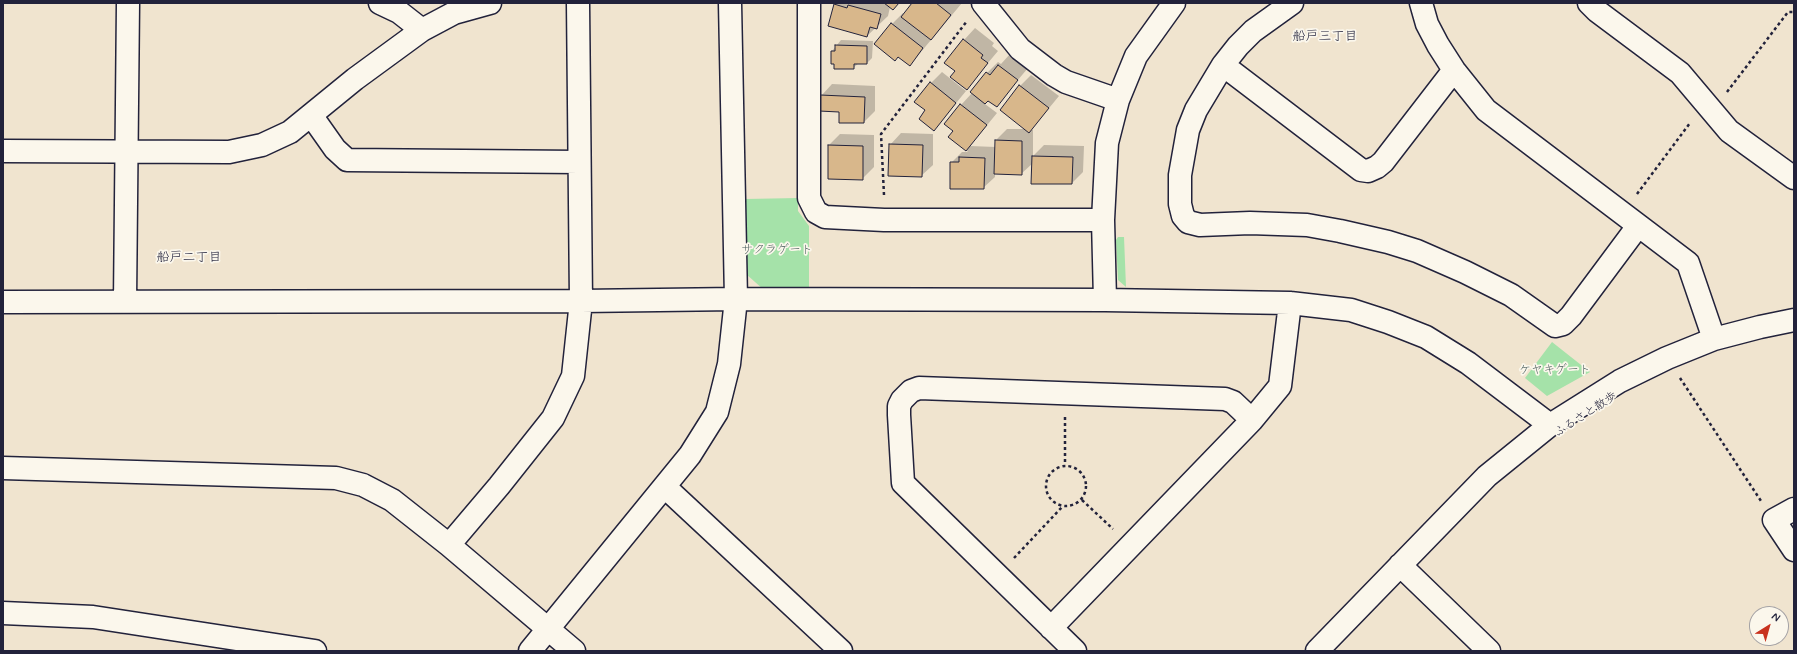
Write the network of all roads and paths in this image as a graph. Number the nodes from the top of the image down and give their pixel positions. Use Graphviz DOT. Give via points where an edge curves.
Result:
graph roads {
  1 [pos="128,3"];
  2 [pos="380,3"];
  3 [pos="490,3"];
  4 [pos="578,3"];
  5 [pos="730,3"];
  6 [pos="809,3"];
  7 [pos="1174,3"];
  8 [pos="1292,3"];
  9 [pos="1421,3"];
  10 [pos="1589,3"];
  11 [pos="978,9"];
  12 [pos="422,30"];
  13 [pos="1222,65"];
  14 [pos="1454,70"];
  15 [pos="1118,100"];
  16 [pos="311,115"];
  17 [pos="128,150"];
  18 [pos="3,151"];
  19 [pos="579,162"];
  20 [pos="1794,178"];
  21 [pos="884,220"];
  22 [pos="1103,220"];
  23 [pos="1638,226"];
  24 [pos="736,299"];
  25 [pos="1105,300"];
  26 [pos="581,301"];
  27 [pos="3,302"];
  28 [pos="125,302"];
  29 [pos="1290,303"];
  30 [pos="1794,320"];
  31 [pos="1714,339"];
  32 [pos="1676,373"];
  33 [pos="1064,393"];
  34 [pos="1252,420"];
  35 [pos="1550,425"];
  36 [pos="1065,465"];
  37 [pos="3,468"];
  38 [pos="665,487"];
  39 [pos="1082,500"];
  40 [pos="1063,506"];
  41 [pos="1794,509"];
  42 [pos="1774,520"];
  43 [pos="450,545"];
  44 [pos="1130,546"];
  45 [pos="1794,550"];
  46 [pos="1400,565"];
  47 [pos="997,575"];
  48 [pos="3,613"];
  49 [pos="1051,628"];
  50 [pos="548,629"];
  51 [pos="315,651"];
  52 [pos="530,651"];
  53 [pos="574,651"];
  54 [pos="841,651"];
  55 [pos="1075,651"];
  56 [pos="1317,651"];
  57 [pos="1489,651"];
  1 -- 17 [label="street"];
  2 -- 12 [label="street" via="399,12"];
  3 -- 12 [label="street" via="454,13"];
  4 -- 19 [label="street"];
  5 -- 24 [label="street"];
  6 -- 21 [label="street" via="809,198 816,212 824,217"];
  7 -- 15 [label="street" via="1136,56"];
  8 -- 13 [label="street" via="1253,31"];
  9 -- 14 [label="street" via="1427,24"];
  10 -- 20 [label="street" via="1680,74 1729,130"];
  11 -- 15 [label="street" via="1054,75 1066,82"];
  11 -- 21 [label="path" via="881,134"];
  12 -- 16 [label="street"];
  13 -- 14 [label="street" via="1360,170 1368,171 1383,162"];
  13 -- 23 [label="street" via="1188,130 1180,175 1180,204 1183,216 1188,222 1307,225 1388,242 1417,251 1511,295 1555,326 1563,324 1571,316"];
  14 -- 23 [label="street" via="1486,110"];
  15 -- 22 [label="street" via="1107,142"];
  16 -- 17 [label="street" via="290,132 262,145 229,152"];
  16 -- 19 [label="street" via="347,160"];
  17 -- 18 [label="street"];
  17 -- 28 [label="street"];
  19 -- 26 [label="street"];
  21 -- 22 [label="street"];
  22 -- 25 [label="street"];
  23 -- 31 [label="street" via="1688,263"];
  24 -- 25 [label="street"];
  24 -- 26 [label="street"];
  24 -- 38 [label="street" via="729,364 717,412"];
  25 -- 29 [label="street"];
  26 -- 28 [label="street"];
  26 -- 43 [label="street" via="573,376 553,418"];
  27 -- 28 [label="street"];
  29 -- 34 [label="street" via="1280,386"];
  29 -- 35 [label="street" via="1351,310 1426,337 1468,363"];
  30 -- 31 [label="street"];
  31 -- 35 [label="street" via="1620,380"];
  32 -- 42 [label="path"];
  33 -- 34 [label="street" via="1226,399 1233,402"];
  33 -- 36 [label="path"];
  33 -- 47 [label="street" via="918,388 911,391 899,406 903,483"];
  34 -- 44 [label="street"];
  35 -- 46 [label="street" via="1487,476"];
  36 -- 39 [label="path" via="1072,466 1083,474 1087,487"];
  36 -- 40 [label="path" via="1053,470 1046,482 1046,489 1052,501"];
  37 -- 43 [label="street" via="336,478 363,486 392,500"];
  38 -- 50 [label="street"];
  38 -- 54 [label="street"];
  39 -- 40 [label="path" via="1070,506"];
  39 -- 44 [label="path"];
  40 -- 47 [label="path"];
  41 -- 42 [label="street"];
  42 -- 45 [label="street"];
  43 -- 50 [label="street"];
  44 -- 49 [label="street"];
  46 -- 56 [label="street"];
  46 -- 57 [label="street"];
  47 -- 49 [label="street"];
  48 -- 51 [label="street" via="93,617"];
  49 -- 55 [label="street"];
  50 -- 52 [label="street"];
  50 -- 53 [label="street"];
}
